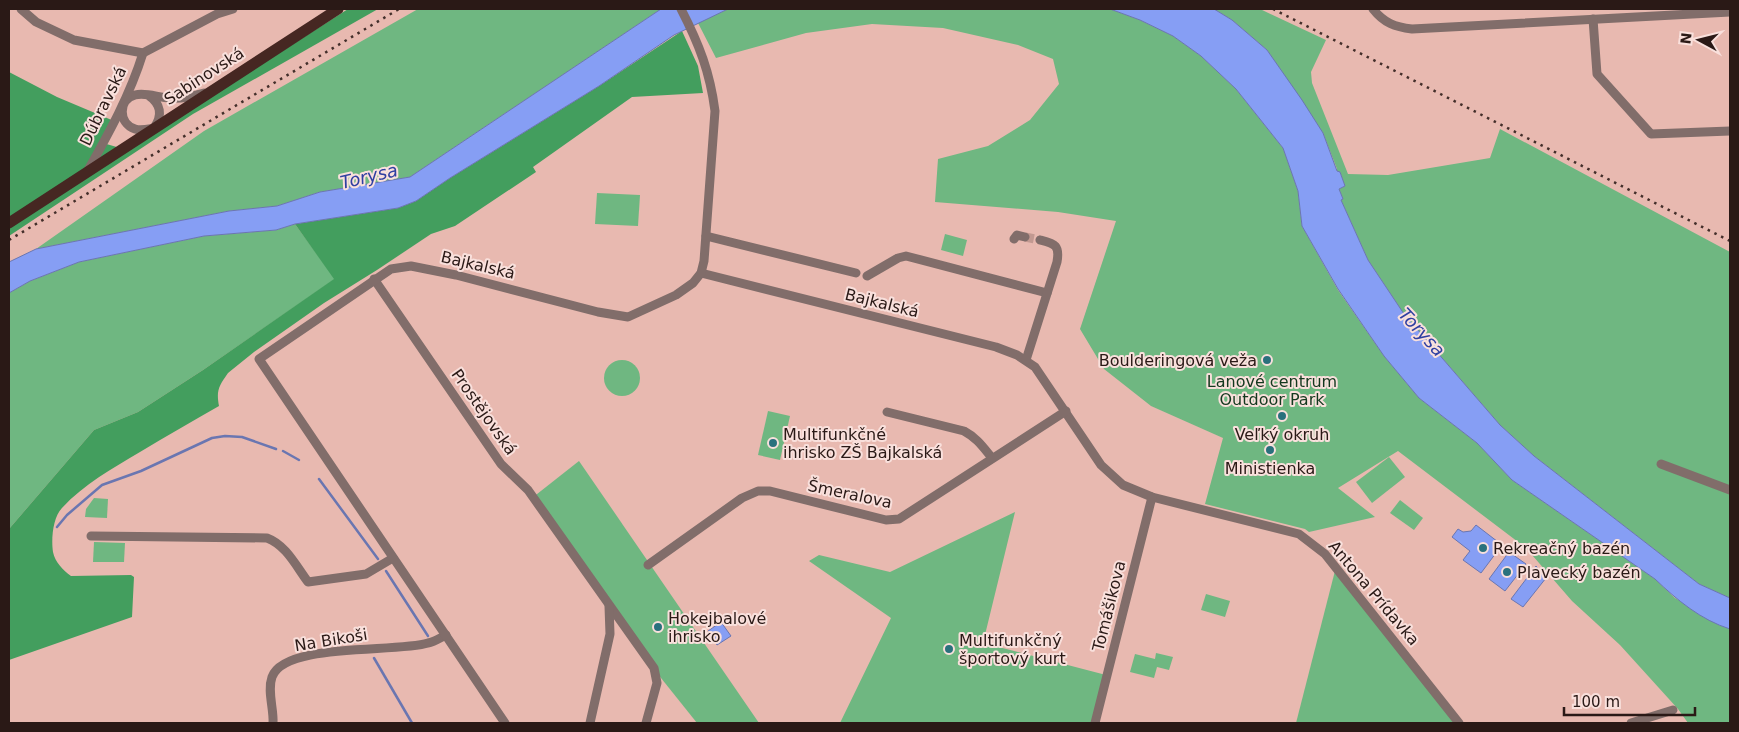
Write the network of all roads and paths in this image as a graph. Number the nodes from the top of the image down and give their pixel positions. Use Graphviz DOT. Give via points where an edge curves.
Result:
graph roads {
  1 [pos="21,9"];
  2 [pos="233,9"];
  3 [pos="338,9"];
  4 [pos="681,9"];
  5 [pos="1373,9"];
  6 [pos="1730,12"];
  7 [pos="1593,19"];
  8 [pos="143,53"];
  9 [pos="133,81"];
  10 [pos="209,92"];
  11 [pos="146,95"];
  12 [pos="124,103"];
  13 [pos="154,128"];
  14 [pos="1730,131"];
  15 [pos="87,172"];
  16 [pos="9,223"];
  17 [pos="706,236"];
  18 [pos="1025,237"];
  19 [pos="1014,239"];
  20 [pos="1040,240"];
  21 [pos="700,273"];
  22 [pos="856,273"];
  23 [pos="867,276"];
  24 [pos="374,279"];
  25 [pos="1047,293"];
  26 [pos="1026,360"];
  27 [pos="1066,411"];
  28 [pos="887,412"];
  29 [pos="992,458"];
  30 [pos="1661,464"];
  31 [pos="1730,490"];
  32 [pos="1152,497"];
  33 [pos="90,536"];
  34 [pos="393,558"];
  35 [pos="648,565"];
  36 [pos="609,606"];
  37 [pos="628,632"];
  38 [pos="610,634"];
  39 [pos="446,635"];
  40 [pos="1673,710"];
  41 [pos="273,723"];
  42 [pos="505,723"];
  43 [pos="590,723"];
  44 [pos="646,723"];
  45 [pos="1095,723"];
  46 [pos="1459,723"];
  47 [pos="1631,723"];
  1 -- 8 [label="street, Dúbravská" via="36,22 74,40"];
  2 -- 8 [label="street, Dúbravská" via="217,14"];
  3 -- 10 [label="main road, Sabinovská"];
  4 -- 17 [label="street" via="707,66 715,111"];
  5 -- 7 [label="street" via="1380,18 1394,26 1412,29"];
  6 -- 7 [label="street"];
  7 -- 14 [label="street" via="1597,74 1651,134"];
  8 -- 9 [label="street, Dúbravská"];
  9 -- 11 [label="street" via="137,91"];
  9 -- 12 [label="street, Dúbravská"];
  10 -- 11 [label="street" via="187,98"];
  10 -- 13 [label="main road, Sabinovská"];
  11 -- 12 [label="street" via="130,97"];
  11 -- 13 [label="street" via="155,100 160,114"];
  12 -- 13 [label="street" via="121,112 130,126 137,130"];
  12 -- 15 [label="street, Dúbravská"];
  13 -- 15 [label="main road, Sabinovská"];
  15 -- 16 [label="main road, Sabinovská"];
  17 -- 21 [label="street"];
  17 -- 22 [label="street, Bajkalská"];
  18 -- 19 [label="street" via="1017,235"];
  20 -- 25 [label="street" via="1053,244 1059,253"];
  21 -- 24 [label="street, Bajkalská" via="676,296 628,317 411,266 391,269"];
  21 -- 26 [label="street, Bajkalská" via="1004,350"];
  23 -- 25 [label="street, Bajkalská" via="906,256"];
  24 -- 34 [label="street, Bajkalská" via="259,359"];
  24 -- 36 [label="street, Prostějovská" via="501,464 528,490"];
  25 -- 26 [label="street"];
  26 -- 27 [label="street, Bajkalská" via="1035,367"];
  27 -- 29 [label="street, Šmeralova"];
  27 -- 32 [label="street, Bajkalská" via="1101,465 1123,485"];
  28 -- 29 [label="street" via="964,431 980,442"];
  29 -- 35 [label="street, Šmeralova" via="899,519 886,520 770,491 758,491 742,498"];
  30 -- 31 [label="street"];
  32 -- 45 [label="street, Tomášikova"];
  32 -- 46 [label="street, Antona Prídavka" via="1299,534 1325,554"];
  33 -- 34 [label="street" via="267,538 283,548 308,582 366,574"];
  34 -- 39 [label="street"];
  36 -- 37 [label="street, Prostějovská"];
  36 -- 38 [label="street"];
  37 -- 38 [label="street"];
  37 -- 44 [label="street, Prostějovská" via="654,668 657,683"];
  38 -- 43 [label="street"];
  39 -- 41 [label="street, Na Bikoši" via="428,644 346,650 286,663 276,670 270,684"];
  39 -- 42 [label="street"];
  40 -- 47 [label="street"];
}
